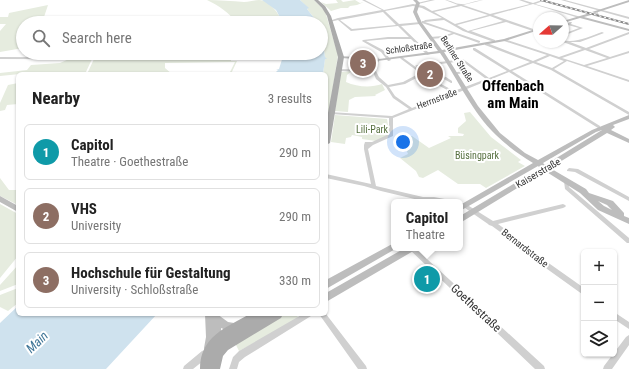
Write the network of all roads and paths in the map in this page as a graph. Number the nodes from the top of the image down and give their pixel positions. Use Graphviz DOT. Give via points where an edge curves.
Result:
graph roads {
  1 [pos="316,0"];
  2 [pos="363,0"];
  3 [pos="434,0"];
  4 [pos="446,0"];
  5 [pos="482,0"];
  6 [pos="520,0"];
  7 [pos="542,0"];
  8 [pos="562,0"];
  9 [pos="629,0"];
  10 [pos="417,2"];
  11 [pos="532,3"];
  12 [pos="461,5"];
  13 [pos="629,5"];
  14 [pos="383,10"];
  15 [pos="432,12"];
  16 [pos="602,12"];
  17 [pos="590,14"];
  18 [pos="488,15"];
  19 [pos="582,17"];
  20 [pos="629,18"];
  21 [pos="338,19"];
  22 [pos="444,19"];
  23 [pos="330,20"];
  24 [pos="506,21"];
  25 [pos="569,21"];
  26 [pos="573,21"];
  27 [pos="421,22"];
  28 [pos="569,24"];
  29 [pos="569,24"];
  30 [pos="398,25"];
  31 [pos="455,25"];
  32 [pos="533,30"];
  33 [pos="533,30"];
  34 [pos="467,31"];
  35 [pos="629,32"];
  36 [pos="456,33"];
  37 [pos="569,33"];
  38 [pos="603,33"];
  39 [pos="412,38"];
  40 [pos="430,38"];
  41 [pos="504,40"];
  42 [pos="494,41"];
  43 [pos="569,41"];
  44 [pos="480,42"];
  45 [pos="569,43"];
  46 [pos="486,44"];
  47 [pos="474,49"];
  48 [pos="586,49"];
  49 [pos="441,52"];
  50 [pos="629,52"];
  51 [pos="428,54"];
  52 [pos="623,54"];
  53 [pos="550,55"];
  54 [pos="629,56"];
  55 [pos="341,57"];
  56 [pos="0,58"];
  57 [pos="16,58"];
  58 [pos="402,58"];
  59 [pos="559,58"];
  60 [pos="611,58"];
  61 [pos="371,60"];
  62 [pos="379,60"];
  63 [pos="389,60"];
  64 [pos="569,61"];
  65 [pos="532,62"];
  66 [pos="417,66"];
  67 [pos="424,66"];
  68 [pos="584,66"];
  69 [pos="552,69"];
  70 [pos="338,70"];
  71 [pos="477,70"];
  72 [pos="509,71"];
  73 [pos="422,73"];
  74 [pos="456,73"];
  75 [pos="489,79"];
  76 [pos="629,81"];
  77 [pos="451,82"];
  78 [pos="387,86"];
  79 [pos="464,89"];
  80 [pos="455,92"];
  81 [pos="412,109"];
  82 [pos="331,113"];
  83 [pos="629,115"];
  84 [pos="391,117"];
  85 [pos="602,129"];
  86 [pos="328,131"];
  87 [pos="579,140"];
  88 [pos="629,141"];
  89 [pos="587,143"];
  90 [pos="538,164"];
  91 [pos="546,168"];
  92 [pos="569,170"];
  93 [pos="328,176"];
  94 [pos="566,180"];
  95 [pos="374,186"];
  96 [pos="425,199"];
  97 [pos="425,199"];
  98 [pos="438,199"];
  99 [pos="629,199"];
  100 [pos="0,200"];
  101 [pos="463,205"];
  102 [pos="463,206"];
  103 [pos="563,206"];
  104 [pos="16,208"];
  105 [pos="474,211"];
  106 [pos="463,218"];
  107 [pos="629,221"];
  108 [pos="491,224"];
  109 [pos="629,241"];
  110 [pos="391,248"];
  111 [pos="407,251"];
  112 [pos="415,251"];
  113 [pos="328,284"];
  114 [pos="581,290"];
  115 [pos="328,297"];
  116 [pos="213,316"];
  117 [pos="214,316"];
  118 [pos="257,316"];
  119 [pos="273,316"];
  120 [pos="306,316"];
  121 [pos="323,316"];
  122 [pos="617,317"];
  123 [pos="629,326"];
  124 [pos="238,327"];
  125 [pos="629,339"];
  126 [pos="219,340"];
  127 [pos="213,353"];
  128 [pos="190,368"];
  129 [pos="205,369"];
  130 [pos="214,369"];
  131 [pos="233,369"];
  132 [pos="363,369"];
  133 [pos="541,369"];
  134 [pos="607,369"];
  1 -- 23 [label="main road" via="326,10"];
  2 -- 14 [label="street"];
  3 -- 10 [label="street"];
  4 -- 12 [label="street"];
  5 -- 12 [label="street"];
  6 -- 11 [label="street"];
  7 -- 11 [label="street"];
  8 -- 16 [label="street"];
  9 -- 16 [label="main road"];
  10 -- 14 [label="street"];
  10 -- 15 [label="street"];
  10 -- 27 [label="main road, Berliner Straße" via="416,13"];
  11 -- 18 [label="street"];
  11 -- 19 [label="street"];
  12 -- 15 [label="street"];
  12 -- 18 [label="street"];
  13 -- 16 [label="main road"];
  14 -- 21 [label="street"];
  14 -- 30 [label="street"];
  15 -- 22 [label="street"];
  16 -- 19 [label="main road"];
  16 -- 20 [label="street"];
  17 -- 19 [label="main road"];
  18 -- 24 [label="street"];
  18 -- 31 [label="street"];
  19 -- 26 [label="main road"];
  19 -- 35 [label="main road"];
  21 -- 23 [label="street"];
  21 -- 30 [label="street" via="349,30"];
  22 -- 27 [label="street"];
  22 -- 31 [label="street"];
  23 -- 55 [label="main road"];
  24 -- 32 [label="street"];
  24 -- 34 [label="street"];
  25 -- 26 [label="main road"];
  26 -- 29 [label="street"];
  27 -- 30 [label="street"];
  27 -- 36 [label="street"];
  27 -- 40 [label="main road, Berliner Straße"];
  28 -- 37 [label="street" via="582,28"];
  30 -- 39 [label="street"];
  31 -- 34 [label="street"];
  33 -- 41 [label="main road, Schloßstraße"];
  34 -- 36 [label="street"];
  34 -- 42 [label="street"];
  35 -- 48 [label="street"];
  36 -- 40 [label="street"];
  36 -- 44 [label="street"];
  38 -- 43 [label="street"];
  39 -- 51 [label="street"];
  39 -- 63 [label="street" via="363,41 382,51"];
  40 -- 49 [label="main road, Berliner Straße"];
  41 -- 42 [label="main road, Schloßstraße"];
  41 -- 53 [label="street"];
  42 -- 46 [label="main road, Schloßstraße"];
  45 -- 48 [label="street"];
  46 -- 49 [label="main road, Schloßstraße"];
  46 -- 65 [label="street"];
  47 -- 72 [label="street"];
  48 -- 59 [label="street"];
  48 -- 60 [label="street"];
  49 -- 51 [label="main road, Schloßstraße"];
  49 -- 79 [label="main road, Berliner Straße"];
  50 -- 52 [label="street"];
  51 -- 58 [label="main road, Schloßstraße"];
  52 -- 54 [label="street"];
  52 -- 60 [label="street"];
  53 -- 59 [label="street"];
  53 -- 65 [label="street, Herrnstraße"];
  55 -- 61 [label="main road"];
  55 -- 70 [label="main road"];
  56 -- 57 [label="street"];
  58 -- 63 [label="main road, Schloßstraße"];
  58 -- 73 [label="street"];
  59 -- 64 [label="street"];
  60 -- 68 [label="street"];
  62 -- 63 [label="main road, Schloßstraße"];
  64 -- 68 [label="street"];
  64 -- 69 [label="street"];
  65 -- 69 [label="street"];
  65 -- 72 [label="street, Herrnstraße"];
  66 -- 67 [label="street"];
  67 -- 71 [label="street" via="464,61"];
  67 -- 77 [label="street"];
  68 -- 76 [label="street"];
  69 -- 83 [label="street"];
  70 -- 78 [label="street" via="374,72"];
  70 -- 82 [label="main road"];
  71 -- 74 [label="street"];
  71 -- 75 [label="street"];
  72 -- 75 [label="street, Herrnstraße"];
  72 -- 85 [label="street"];
  73 -- 78 [label="street" via="404,83"];
  73 -- 80 [label="street"];
  75 -- 79 [label="street, Herrnstraße"];
  78 -- 81 [label="street" via="394,97"];
  79 -- 80 [label="street, Herrnstraße"];
  79 -- 90 [label="main road, Berliner Straße" via="498,134"];
  80 -- 81 [label="street, Herrnstraße"];
  81 -- 84 [label="street, Herrnstraße"];
  82 -- 84 [label="street, Herrnstraße"];
  82 -- 86 [label="main road"];
  83 -- 85 [label="main road, Kaiserstraße"];
  84 -- 95 [label="street" via="391,135 371,144 366,143"];
  85 -- 87 [label="main road, Kaiserstraße"];
  85 -- 88 [label="main road"];
  85 -- 89 [label="main road, Kaiserstraße"];
  87 -- 89 [label="main road"];
  87 -- 90 [label="main road, Kaiserstraße"];
  89 -- 91 [label="main road, Kaiserstraße"];
  90 -- 91 [label="main road, Berliner Straße"];
  90 -- 101 [label="main road, Kaiserstraße"];
  91 -- 94 [label="main road, Berliner Straße"];
  91 -- 105 [label="main road, Kaiserstraße"];
  92 -- 99 [label="street" via="576,170"];
  93 -- 95 [label="street"];
  94 -- 107 [label="main road, Berliner Straße" via="583,191 601,208"];
  94 -- 109 [label="street" via="567,188"];
  95 -- 97 [label="street" via="381,190"];
  96 -- 98 [label="street"];
  100 -- 104 [label="main road"];
  102 -- 105 [label="street, Bernardstraße"];
  103 -- 108 [label="street"];
  105 -- 106 [label="main road, Kaiserstraße"];
  105 -- 108 [label="street, Bernardstraße"];
  108 -- 114 [label="street, Bernardstraße"];
  110 -- 113 [label="main road"];
  111 -- 115 [label="main road"];
  112 -- 133 [label="street, Goethestraße"];
  116 -- 126 [label="main road"];
  117 -- 124 [label="main road" via="226,326"];
  118 -- 124 [label="main road"];
  119 -- 126 [label="main road"];
  120 -- 131 [label="street" via="242,354 236,360"];
  121 -- 132 [label="street"];
  122 -- 123 [label="street"];
  124 -- 126 [label="main road"];
  125 -- 134 [label="street"];
  126 -- 127 [label="main road"];
  126 -- 127 [label="main road" via="222,348"];
  127 -- 128 [label="street"];
  127 -- 129 [label="main road"];
  127 -- 130 [label="main road"];
  128 -- 129 [label="street"];
}
